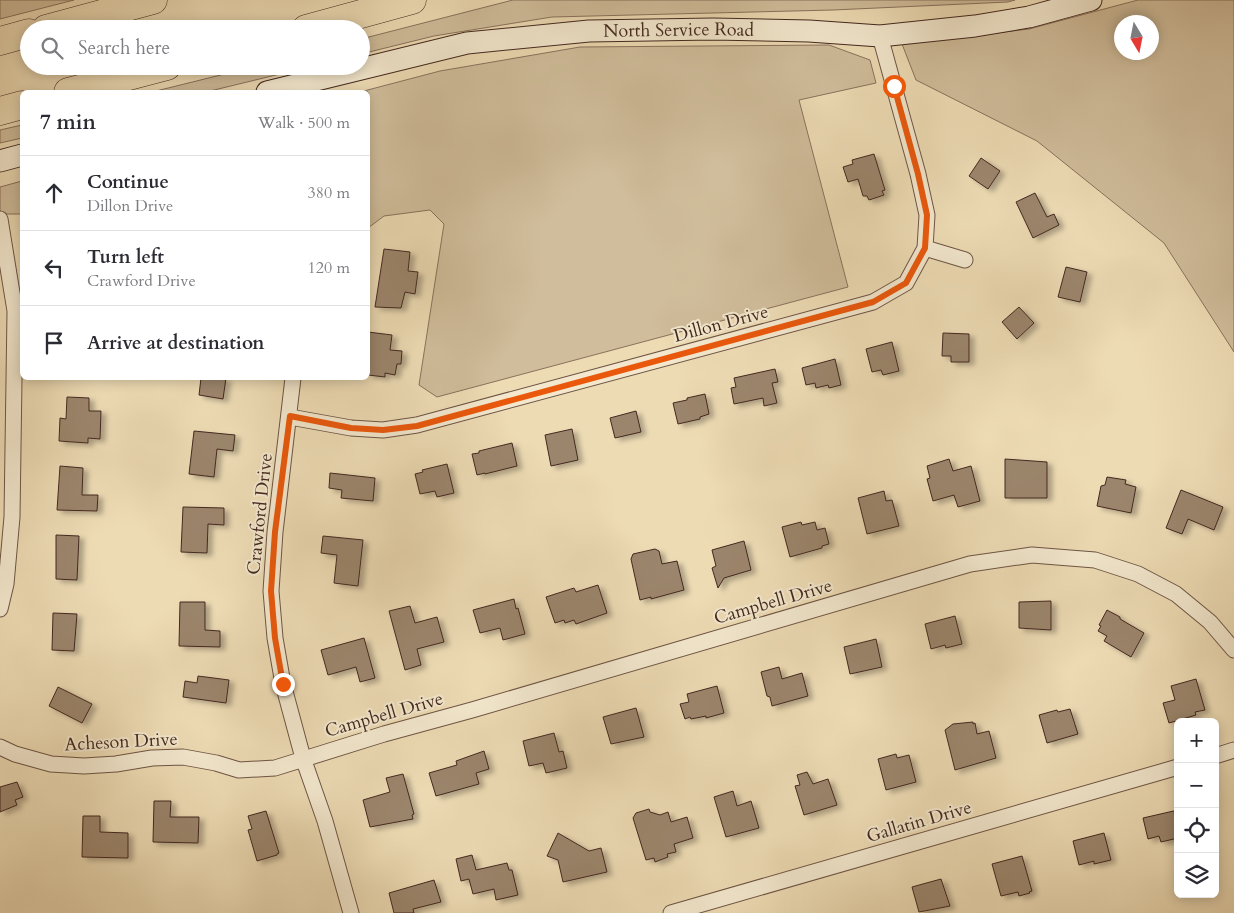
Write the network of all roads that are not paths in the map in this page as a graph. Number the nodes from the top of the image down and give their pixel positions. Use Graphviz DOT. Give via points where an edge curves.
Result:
graph roads {
  1 [pos="153,0"];
  2 [pos="412,0"];
  3 [pos="1091,0"];
  4 [pos="79,20"];
  5 [pos="339,20"];
  6 [pos="20,35"];
  7 [pos="880,36"];
  8 [pos="0,41"];
  9 [pos="370,67"];
  10 [pos="133,75"];
  11 [pos="337,75"];
  12 [pos="76,90"];
  13 [pos="275,90"];
  14 [pos="20,105"];
  15 [pos="0,110"];
  16 [pos="20,156"];
  17 [pos="0,161"];
  18 [pos="0,219"];
  19 [pos="925,248"];
  20 [pos="965,260"];
  21 [pos="7,374"];
  22 [pos="293,380"];
  23 [pos="290,416"];
  24 [pos="0,608"];
  25 [pos="1234,650"];
  26 [pos="0,747"];
  27 [pos="1234,750"];
  28 [pos="1219,755"];
  29 [pos="304,758"];
  30 [pos="1174,768"];
  31 [pos="351,913"];
  32 [pos="671,913"];
  1 -- 4 [label="highway"];
  2 -- 5 [label="highway"];
  3 -- 7 [label="main road, North Service Road" via="1029,17"];
  6 -- 8 [label="highway"];
  7 -- 9 [label="main road, North Service Road" via="713,29 589,31 468,43"];
  7 -- 19 [label="street, Dillon Drive" via="927,215"];
  10 -- 12 [label="highway"];
  11 -- 13 [label="main road, North Service Road"];
  14 -- 15 [label="highway"];
  16 -- 17 [label="main road"];
  18 -- 21 [label="street" via="15,311"];
  19 -- 20 [label="street"];
  19 -- 23 [label="street, Dillon Drive" via="906,283 873,302 417,426 383,430 351,428"];
  21 -- 24 [label="street" via="12,517 6,584"];
  22 -- 23 [label="street, Crawford Drive"];
  23 -- 29 [label="street, Crawford Drive" via="271,591 283,684"];
  25 -- 29 [label="street, Campbell Drive" via="1210,622 1176,594 1138,574 1095,560 1032,555 970,564"];
  26 -- 29 [label="street, Acheson Drive" via="51,764 84,766 183,757 239,770 275,768"];
  27 -- 28 [label="street"];
  29 -- 31 [label="street, Crawford Drive"];
  30 -- 32 [label="street, Gallatin Drive"];
}
